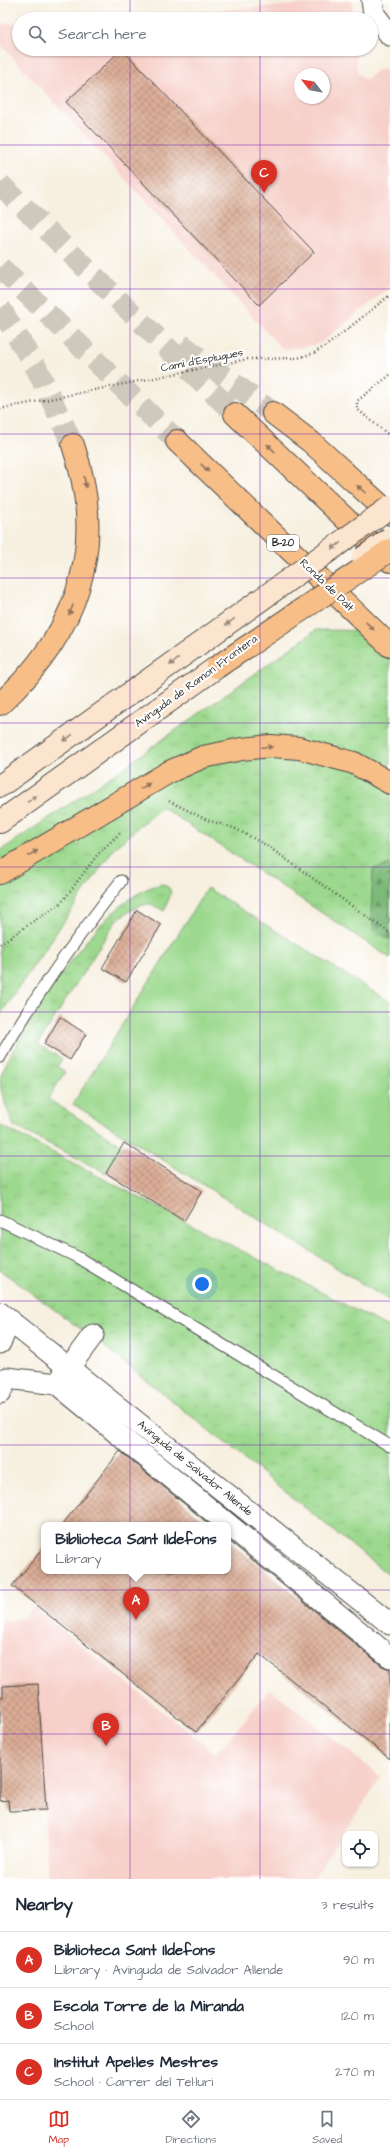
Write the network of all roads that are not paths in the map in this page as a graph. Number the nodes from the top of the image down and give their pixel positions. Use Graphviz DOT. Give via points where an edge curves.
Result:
graph roads {
  1 [pos="372,0"];
  2 [pos="374,12"];
  3 [pos="378,19"];
  4 [pos="390,35"];
  5 [pos="273,413"];
  6 [pos="236,414"];
  7 [pos="177,441"];
  8 [pos="73,445"];
  9 [pos="390,507"];
  10 [pos="390,514"];
  11 [pos="390,538"];
  12 [pos="390,550"];
  13 [pos="390,561"];
  14 [pos="390,646"];
  15 [pos="216,667"];
  16 [pos="0,704"];
  17 [pos="390,783"];
  18 [pos="0,786"];
  19 [pos="0,822"];
  20 [pos="0,873"];
  21 [pos="121,881"];
  22 [pos="0,1057"];
  23 [pos="0,1220"];
  24 [pos="5,1317"];
  25 [pos="93,1335"];
  26 [pos="0,1343"];
  27 [pos="69,1368"];
  28 [pos="57,1384"];
  29 [pos="0,1393"];
  30 [pos="390,1446"];
  31 [pos="225,1522"];
  32 [pos="231,1527"];
  33 [pos="390,1624"];
  34 [pos="390,1657"];
  1 -- 2 [label="street"];
  3 -- 4 [label="street"];
  10 -- 5 [label="highway, one-way" via="311,442"];
  13 -- 6 [label="highway, one-way"];
  7 -- 14 [label="highway, Ronda de Dalt / B-20, one-way"];
  8 -- 16 [label="highway, one-way" via="83,473 88,510 87,552 81,580 61,631 30,673"];
  9 -- 18 [label="street, one-way, bridge"];
  11 -- 15 [label="street, Avinguda de Ramon Frontera, bridge"];
  12 -- 15 [label="highway, bridge"];
  19 -- 15 [label="street, Avinguda de Ramon Frontera, one-way"];
  20 -- 17 [label="highway, one-way" via="169,772 203,757 270,746 299,748 354,763"];
  21 -- 22 [label="lane" via="75,939 23,1017"];
  23 -- 30 [label="lane" via="78,1257"];
  24 -- 26 [label="street"];
  24 -- 27 [label="street, Avinguda de Salvador Allende"];
  25 -- 27 [label="street"];
  27 -- 28 [label="street"];
  27 -- 33 [label="street, Avinguda de Salvador Allende"];
  28 -- 29 [label="street" via="7,1378"];
  28 -- 31 [label="street"];
  32 -- 34 [label="street"];
}
